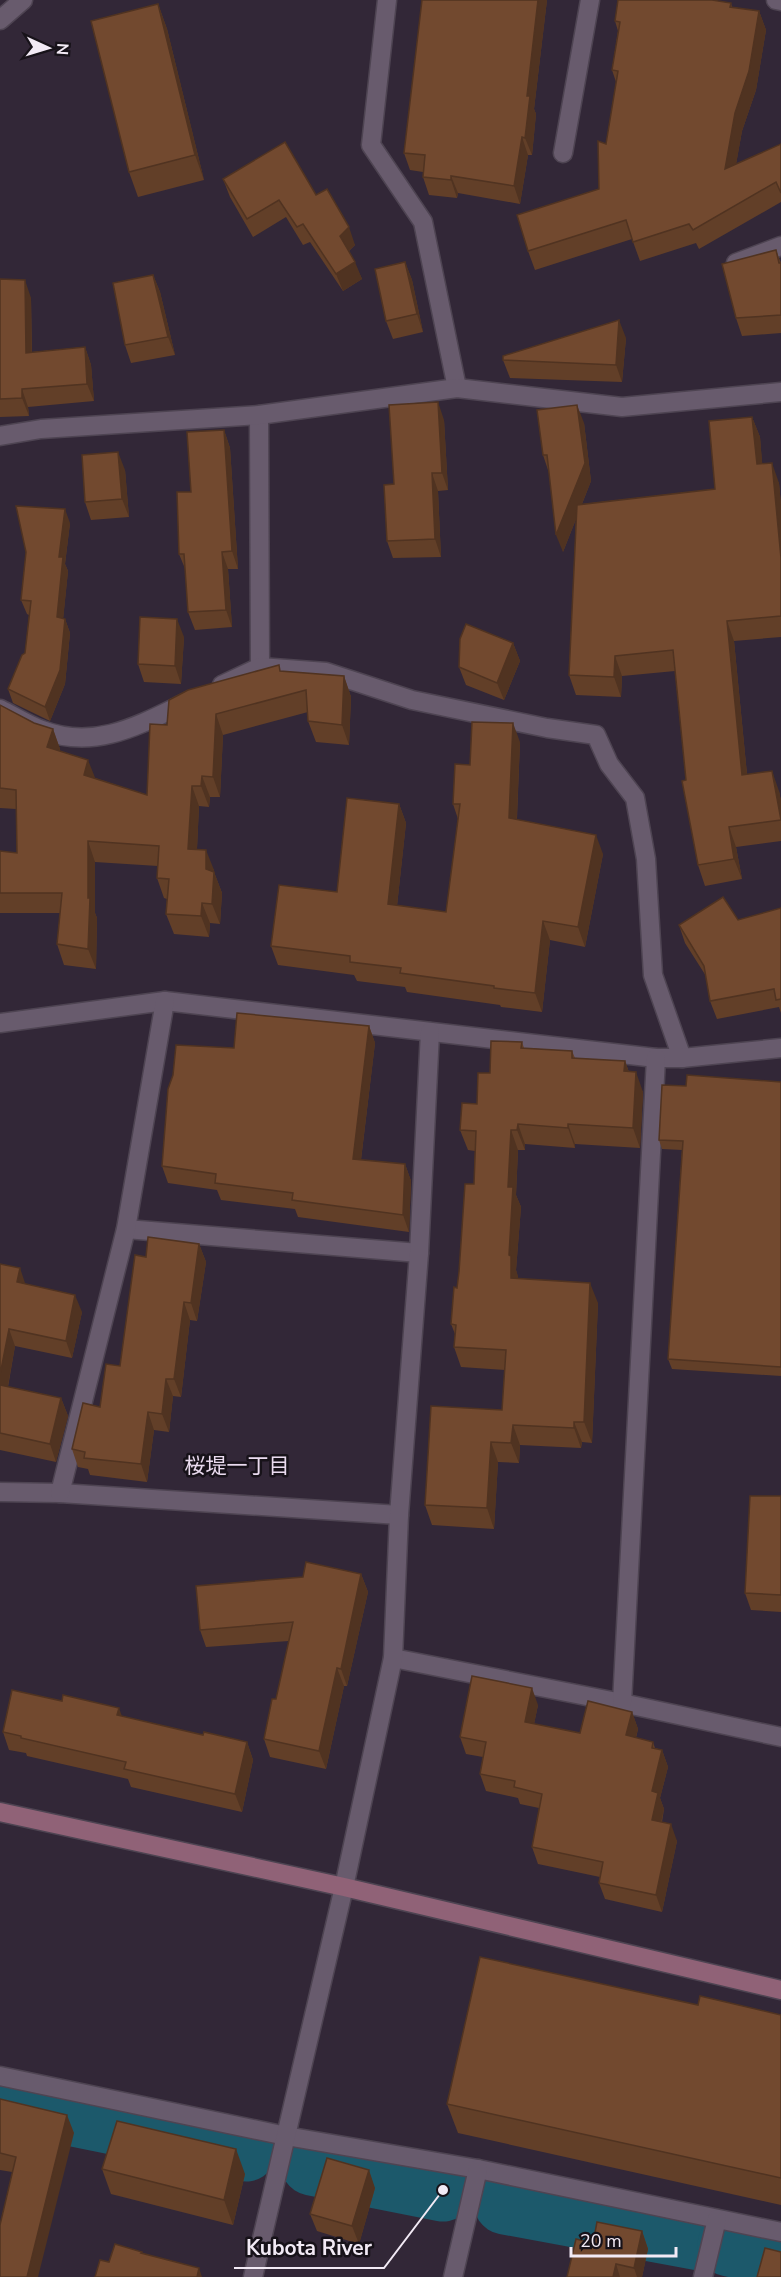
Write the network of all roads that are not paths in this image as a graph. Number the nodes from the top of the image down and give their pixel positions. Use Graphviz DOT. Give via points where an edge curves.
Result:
graph roads {
  1 [pos="24,0"];
  2 [pos="387,0"];
  3 [pos="590,0"];
  4 [pos="776,0"];
  5 [pos="781,1"];
  6 [pos="0,20"];
  7 [pos="563,153"];
  8 [pos="781,246"];
  9 [pos="735,263"];
  10 [pos="457,388"];
  11 [pos="781,392"];
  12 [pos="259,415"];
  13 [pos="0,436"];
  14 [pos="260,667"];
  15 [pos="0,709"];
  16 [pos="165,1001"];
  17 [pos="0,1023"];
  18 [pos="430,1032"];
  19 [pos="781,1048"];
  20 [pos="656,1058"];
  21 [pos="682,1058"];
  22 [pos="126,1229"];
  23 [pos="419,1253"];
  24 [pos="0,1492"];
  25 [pos="60,1493"];
  26 [pos="399,1515"];
  27 [pos="393,1658"];
  28 [pos="622,1703"];
  29 [pos="781,1737"];
  30 [pos="0,1812"];
  31 [pos="344,1887"];
  32 [pos="781,1990"];
  33 [pos="0,2076"];
  34 [pos="286,2136"];
  35 [pos="478,2169"];
  36 [pos="717,2219"];
  37 [pos="781,2232"];
  38 [pos="252,2277"];
  39 [pos="453,2277"];
  40 [pos="703,2277"];
  1 -- 6 [label="street"];
  2 -- 10 [label="street" via="371,146 423,222"];
  3 -- 7 [label="street"];
  4 -- 5 [label="street"];
  8 -- 9 [label="street"];
  10 -- 11 [label="street" via="622,407"];
  10 -- 12 [label="street"];
  12 -- 13 [label="street" via="41,429"];
  12 -- 14 [label="street"];
  14 -- 15 [label="street" via="128,731 83,739 43,731"];
  14 -- 21 [label="street" via="326,672 412,700 596,735 609,764 635,798 646,859 653,975"];
  16 -- 17 [label="street"];
  16 -- 18 [label="street"];
  16 -- 22 [label="street"];
  18 -- 20 [label="street"];
  18 -- 23 [label="street"];
  19 -- 21 [label="street"];
  20 -- 21 [label="street"];
  20 -- 28 [label="street"];
  22 -- 23 [label="street"];
  22 -- 25 [label="street"];
  23 -- 26 [label="street"];
  24 -- 25 [label="street"];
  25 -- 26 [label="street"];
  26 -- 27 [label="street"];
  27 -- 28 [label="street"];
  27 -- 31 [label="street"];
  28 -- 29 [label="street"];
  30 -- 31 [label="street"];
  31 -- 32 [label="street"];
  31 -- 34 [label="street"];
  33 -- 34 [label="street"];
  34 -- 35 [label="street"];
  34 -- 38 [label="street"];
  35 -- 36 [label="street"];
  35 -- 39 [label="street"];
  36 -- 37 [label="street"];
  36 -- 40 [label="street"];
}
